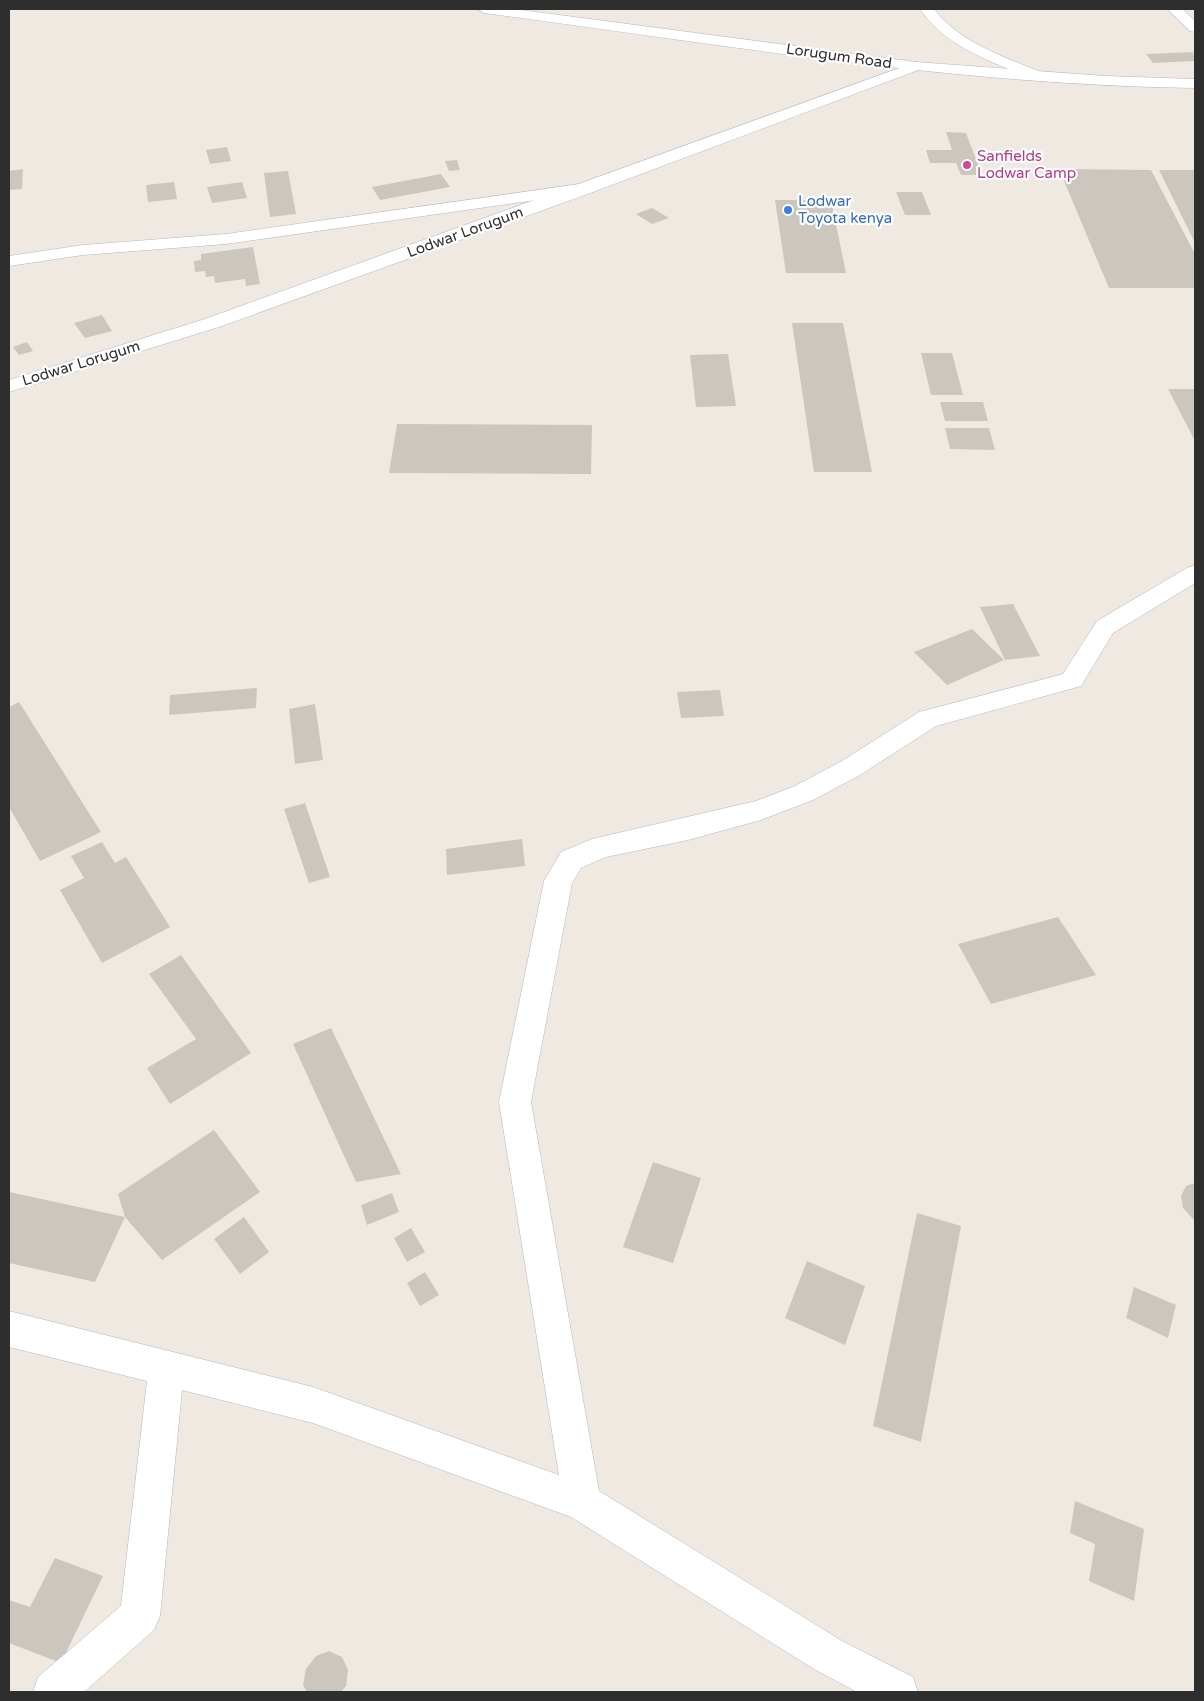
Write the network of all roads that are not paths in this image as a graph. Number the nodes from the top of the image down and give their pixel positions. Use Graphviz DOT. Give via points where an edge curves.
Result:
graph roads {
  1 [pos="484,9"];
  2 [pos="927,9"];
  3 [pos="1174,9"];
  4 [pos="1195,28"];
  5 [pos="916,66"];
  6 [pos="1038,76"];
  7 [pos="1195,84"];
  8 [pos="587,188"];
  9 [pos="9,261"];
  10 [pos="9,386"];
  11 [pos="1195,574"];
  12 [pos="9,1329"];
  13 [pos="166,1368"];
  14 [pos="582,1502"];
  15 [pos="53,1692"];
  16 [pos="898,1692"];
  1 -- 5 [label="street, Lorugum Road"];
  2 -- 6 [label="street" via="952,34 984,53"];
  3 -- 4 [label="street"];
  5 -- 6 [label="street, Lorugum Road"];
  5 -- 8 [label="street, Lodwar Lorugum"];
  6 -- 7 [label="street, Lorugum Road"];
  8 -- 9 [label="street" via="226,239 83,250"];
  8 -- 10 [label="street, Lodwar Lorugum" via="212,323"];
  11 -- 14 [label="street" via="1105,626 1072,680 928,719 851,768 804,793 761,810 688,830 602,847 571,860 558,881 515,1102"];
  12 -- 13 [label="street"];
  13 -- 14 [label="street" via="314,1405"];
  13 -- 15 [label="street" via="140,1616"];
  14 -- 16 [label="street" via="828,1655"];
}
